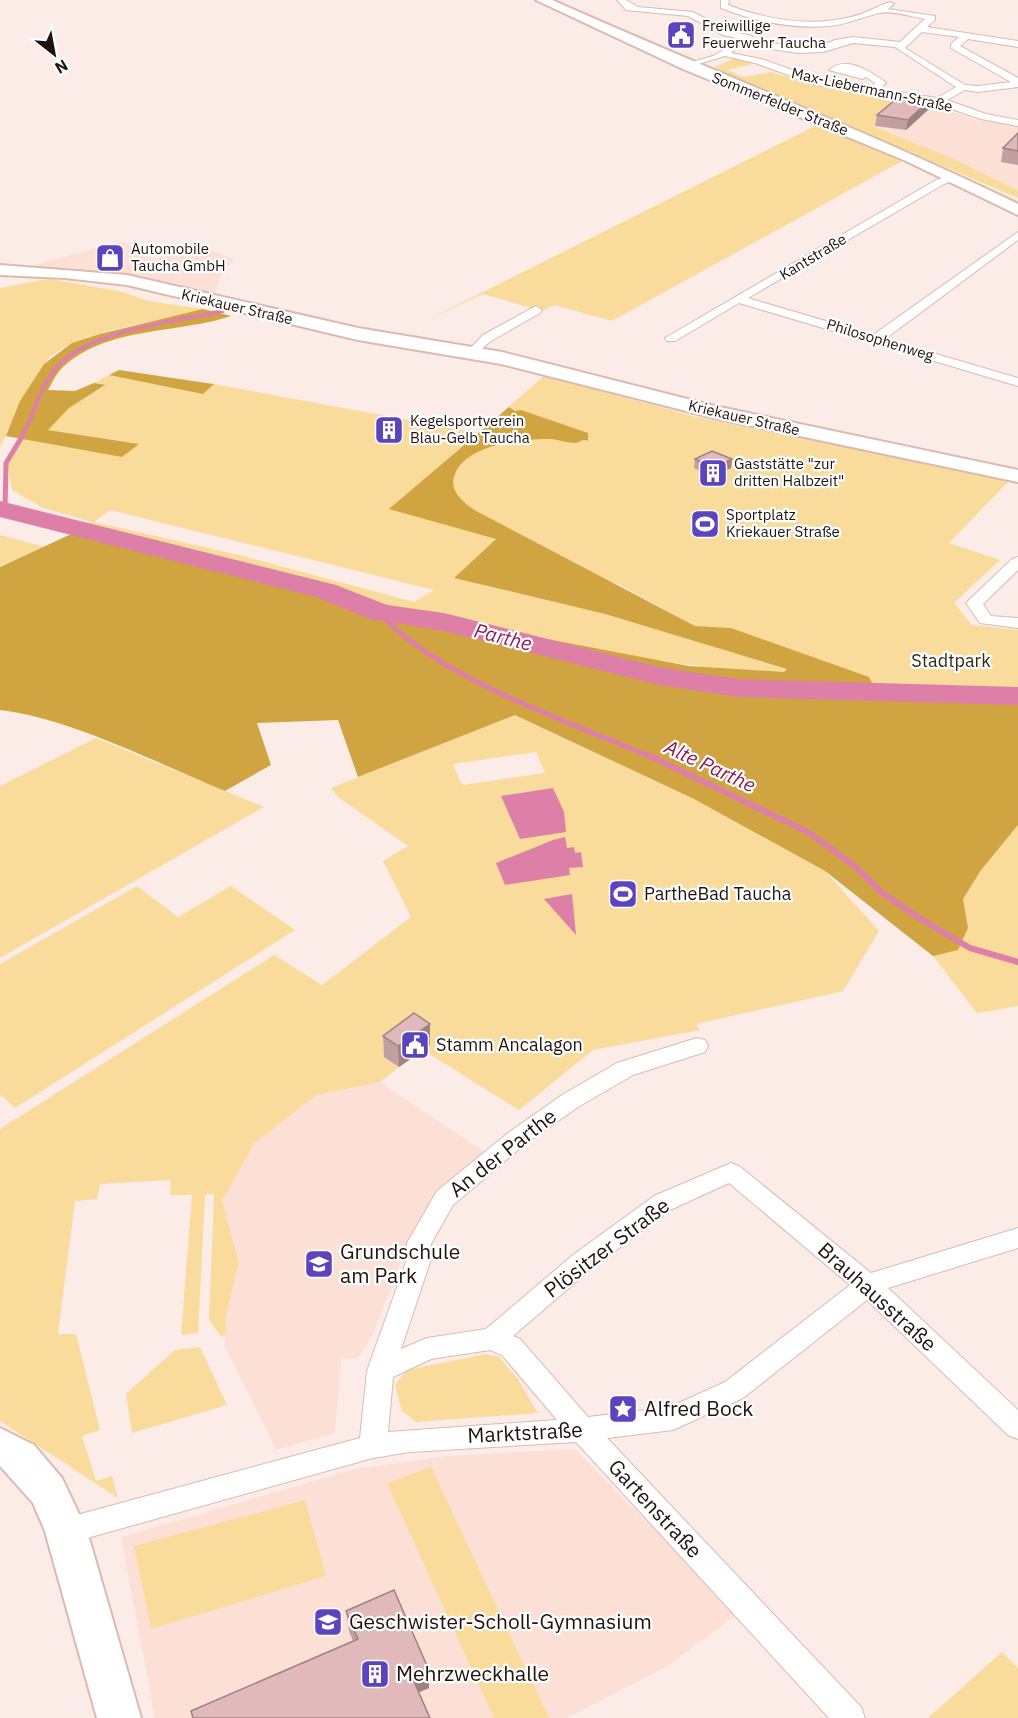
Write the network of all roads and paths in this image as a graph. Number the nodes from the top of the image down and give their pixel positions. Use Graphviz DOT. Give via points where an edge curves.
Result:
graph roads {
  1 [pos="542,0"];
  2 [pos="621,0"];
  3 [pos="725,0"];
  4 [pos="894,0"];
  5 [pos="881,10"];
  6 [pos="776,20"];
  7 [pos="850,20"];
  8 [pos="866,25"];
  9 [pos="921,29"];
  10 [pos="967,35"];
  11 [pos="746,40"];
  12 [pos="1018,44"];
  13 [pos="900,45"];
  14 [pos="726,54"];
  15 [pos="688,66"];
  16 [pos="871,77"];
  17 [pos="1018,83"];
  18 [pos="963,87"];
  19 [pos="873,91"];
  20 [pos="939,101"];
  21 [pos="1018,123"];
  22 [pos="954,178"];
  23 [pos="1018,210"];
  24 [pos="1018,236"];
  25 [pos="0,270"];
  26 [pos="741,300"];
  27 [pos="536,310"];
  28 [pos="671,338"];
  29 [pos="876,339"];
  30 [pos="472,352"];
  31 [pos="1015,377"];
  32 [pos="1018,476"];
  33 [pos="1018,562"];
  34 [pos="1018,623"];
  35 [pos="697,1046"];
  36 [pos="731,1172"];
  37 [pos="1018,1238"];
  38 [pos="868,1285"];
  39 [pos="492,1339"];
  40 [pos="380,1371"];
  41 [pos="1018,1427"];
  42 [pos="582,1430"];
  43 [pos="0,1445"];
  44 [pos="373,1446"];
  45 [pos="66,1531"];
  46 [pos="119,1718"];
  47 [pos="850,1718"];
  1 -- 15 [label="street, Sommerfelder Straße"];
  2 -- 11 [label="street" via="638,10 690,14"];
  3 -- 6 [label="street" via="724,6 744,16"];
  4 -- 5 [label="street"];
  5 -- 7 [label="street"];
  5 -- 9 [label="street" via="932,18"];
  6 -- 7 [label="street"];
  6 -- 11 [label="street"];
  7 -- 8 [label="street"];
  9 -- 10 [label="street"];
  9 -- 13 [label="street"];
  10 -- 12 [label="street"];
  10 -- 17 [label="street" via="954,46"];
  11 -- 13 [label="street" via="805,50 847,40"];
  11 -- 14 [label="street"];
  13 -- 18 [label="street" via="903,51"];
  14 -- 15 [label="street"];
  14 -- 19 [label="street, Max-Liebermann-Straße" via="816,82"];
  15 -- 22 [label="street, Sommerfelder Straße"];
  16 -- 19 [label="street" via="881,83"];
  17 -- 18 [label="street" via="978,89"];
  18 -- 20 [label="street"];
  19 -- 20 [label="street, Max-Liebermann-Straße"];
  20 -- 21 [label="street, Max-Liebermann-Straße" via="984,117"];
  22 -- 23 [label="street, Sommerfelder Straße"];
  22 -- 26 [label="street, Kantstraße" via="940,182"];
  24 -- 29 [label="street"];
  25 -- 30 [label="street, Kriekauer Straße" via="117,279 358,334"];
  26 -- 28 [label="street, Kantstraße"];
  26 -- 29 [label="street, Philosophenweg"];
  27 -- 30 [label="street" via="487,338"];
  29 -- 31 [label="street, Philosophenweg"];
  30 -- 32 [label="street, Kriekauer Straße" via="714,412"];
  33 -- 34 [label="street" via="974,603 986,620"];
  35 -- 40 [label="street, An der Parthe" via="625,1069 570,1101 516,1139 445,1198 419,1243 419,1259"];
  36 -- 38 [label="street, Brauhausstraße"];
  36 -- 39 [label="street, Plösitzer Straße" via="662,1203 582,1262"];
  37 -- 38 [label="street, Marktstraße"];
  38 -- 41 [label="street, Brauhausstraße"];
  38 -- 42 [label="street, Marktstraße" via="734,1390 673,1418"];
  39 -- 40 [label="street" via="427,1349"];
  39 -- 42 [label="street, Gartenstraße" via="511,1347"];
  40 -- 44 [label="street"];
  42 -- 44 [label="street, Marktstraße" via="411,1440"];
  42 -- 47 [label="street, Gartenstraße"];
  43 -- 45 [label="street" via="20,1457 48,1491"];
  44 -- 45 [label="street, Marktstraße"];
  45 -- 46 [label="street"];
}
